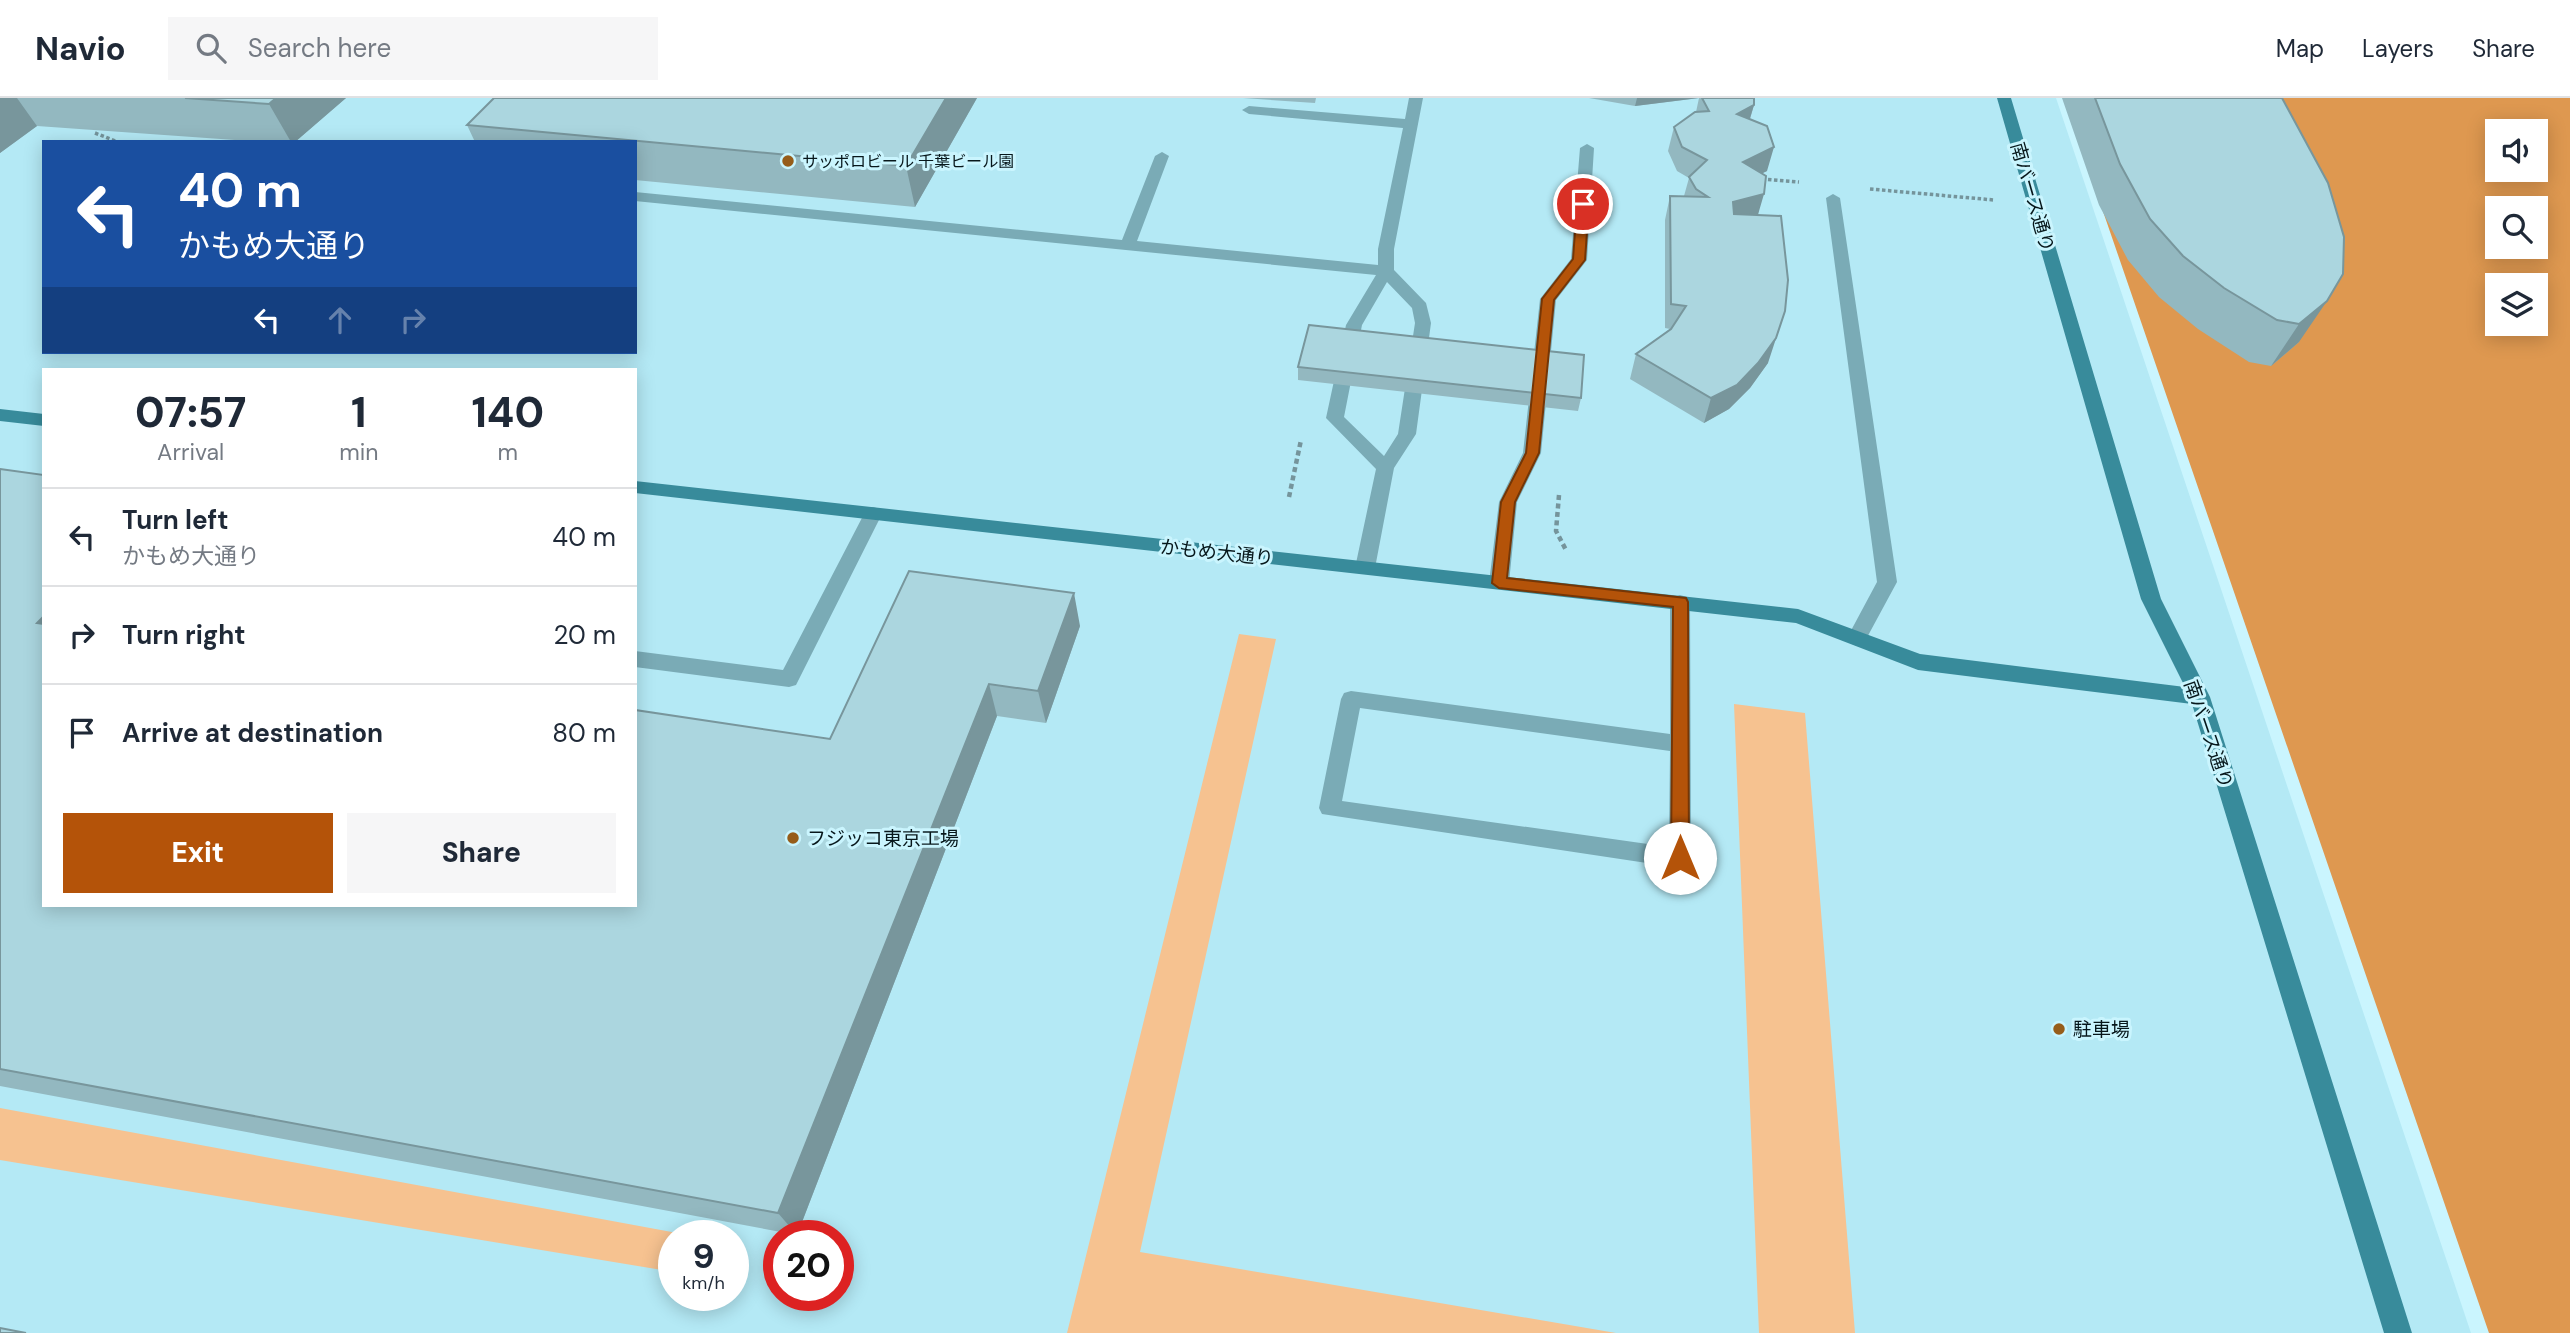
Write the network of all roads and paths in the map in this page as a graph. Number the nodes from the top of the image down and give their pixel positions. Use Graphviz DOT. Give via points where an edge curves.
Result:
graph roads {
  1 [pos="1416,98"];
  2 [pos="2004,98"];
  3 [pos="1249,110"];
  4 [pos="1410,124"];
  5 [pos="95,133"];
  6 [pos="113,140"];
  7 [pos="1587,148"];
  8 [pos="1163,156"];
  9 [pos="1761,179"];
  10 [pos="1801,182"];
  11 [pos="1867,188"];
  12 [pos="637,196"];
  13 [pos="1833,198"];
  14 [pos="1998,200"];
  15 [pos="1128,245"];
  16 [pos="1387,271"];
  17 [pos="0,415"];
  18 [pos="42,420"];
  19 [pos="1385,468"];
  20 [pos="637,487"];
  21 [pos="1559,491"];
  22 [pos="873,514"];
  23 [pos="1569,554"];
  24 [pos="1365,568"];
  25 [pos="1499,583"];
  26 [pos="1680,602"];
  27 [pos="1857,638"];
  28 [pos="637,659"];
  29 [pos="2200,697"];
  30 [pos="1681,744"];
  31 [pos="2398,1333"];
  1 -- 4 [label="lane"];
  2 -- 29 [label="street, 南バース通り" via="2151,600"];
  3 -- 4 [label="lane"];
  4 -- 16 [label="lane" via="1386,249"];
  5 -- 6 [label="path"];
  7 -- 25 [label="lane" via="1579,260 1548,299 1532,453 1508,502"];
  8 -- 15 [label="lane"];
  9 -- 10 [label="path"];
  11 -- 14 [label="path"];
  12 -- 15 [label="lane"];
  13 -- 27 [label="lane" via="1887,582"];
  15 -- 16 [label="lane"];
  16 -- 19 [label="lane" via="1420,307 1423,323 1407,434"];
  16 -- 19 [label="lane" via="1354,325 1335,418"];
  17 -- 18 [label="street"];
  19 -- 24 [label="lane"];
  20 -- 22 [label="street, かもめ大通り"];
  21 -- 23 [label="path" via="1556,531"];
  22 -- 24 [label="street, かもめ大通り"];
  22 -- 28 [label="lane" via="789,679"];
  24 -- 25 [label="street, かもめ大通り"];
  25 -- 26 [label="street, かもめ大通り"];
  26 -- 27 [label="street, かもめ大通り" via="1798,616"];
  26 -- 30 [label="lane"];
  27 -- 29 [label="street, かもめ大通り" via="1919,662"];
  29 -- 31 [label="street, 南バース通り"];
  30 -- 30 [label="lane" via="1680,858 1330,808 1351,699"];
}
